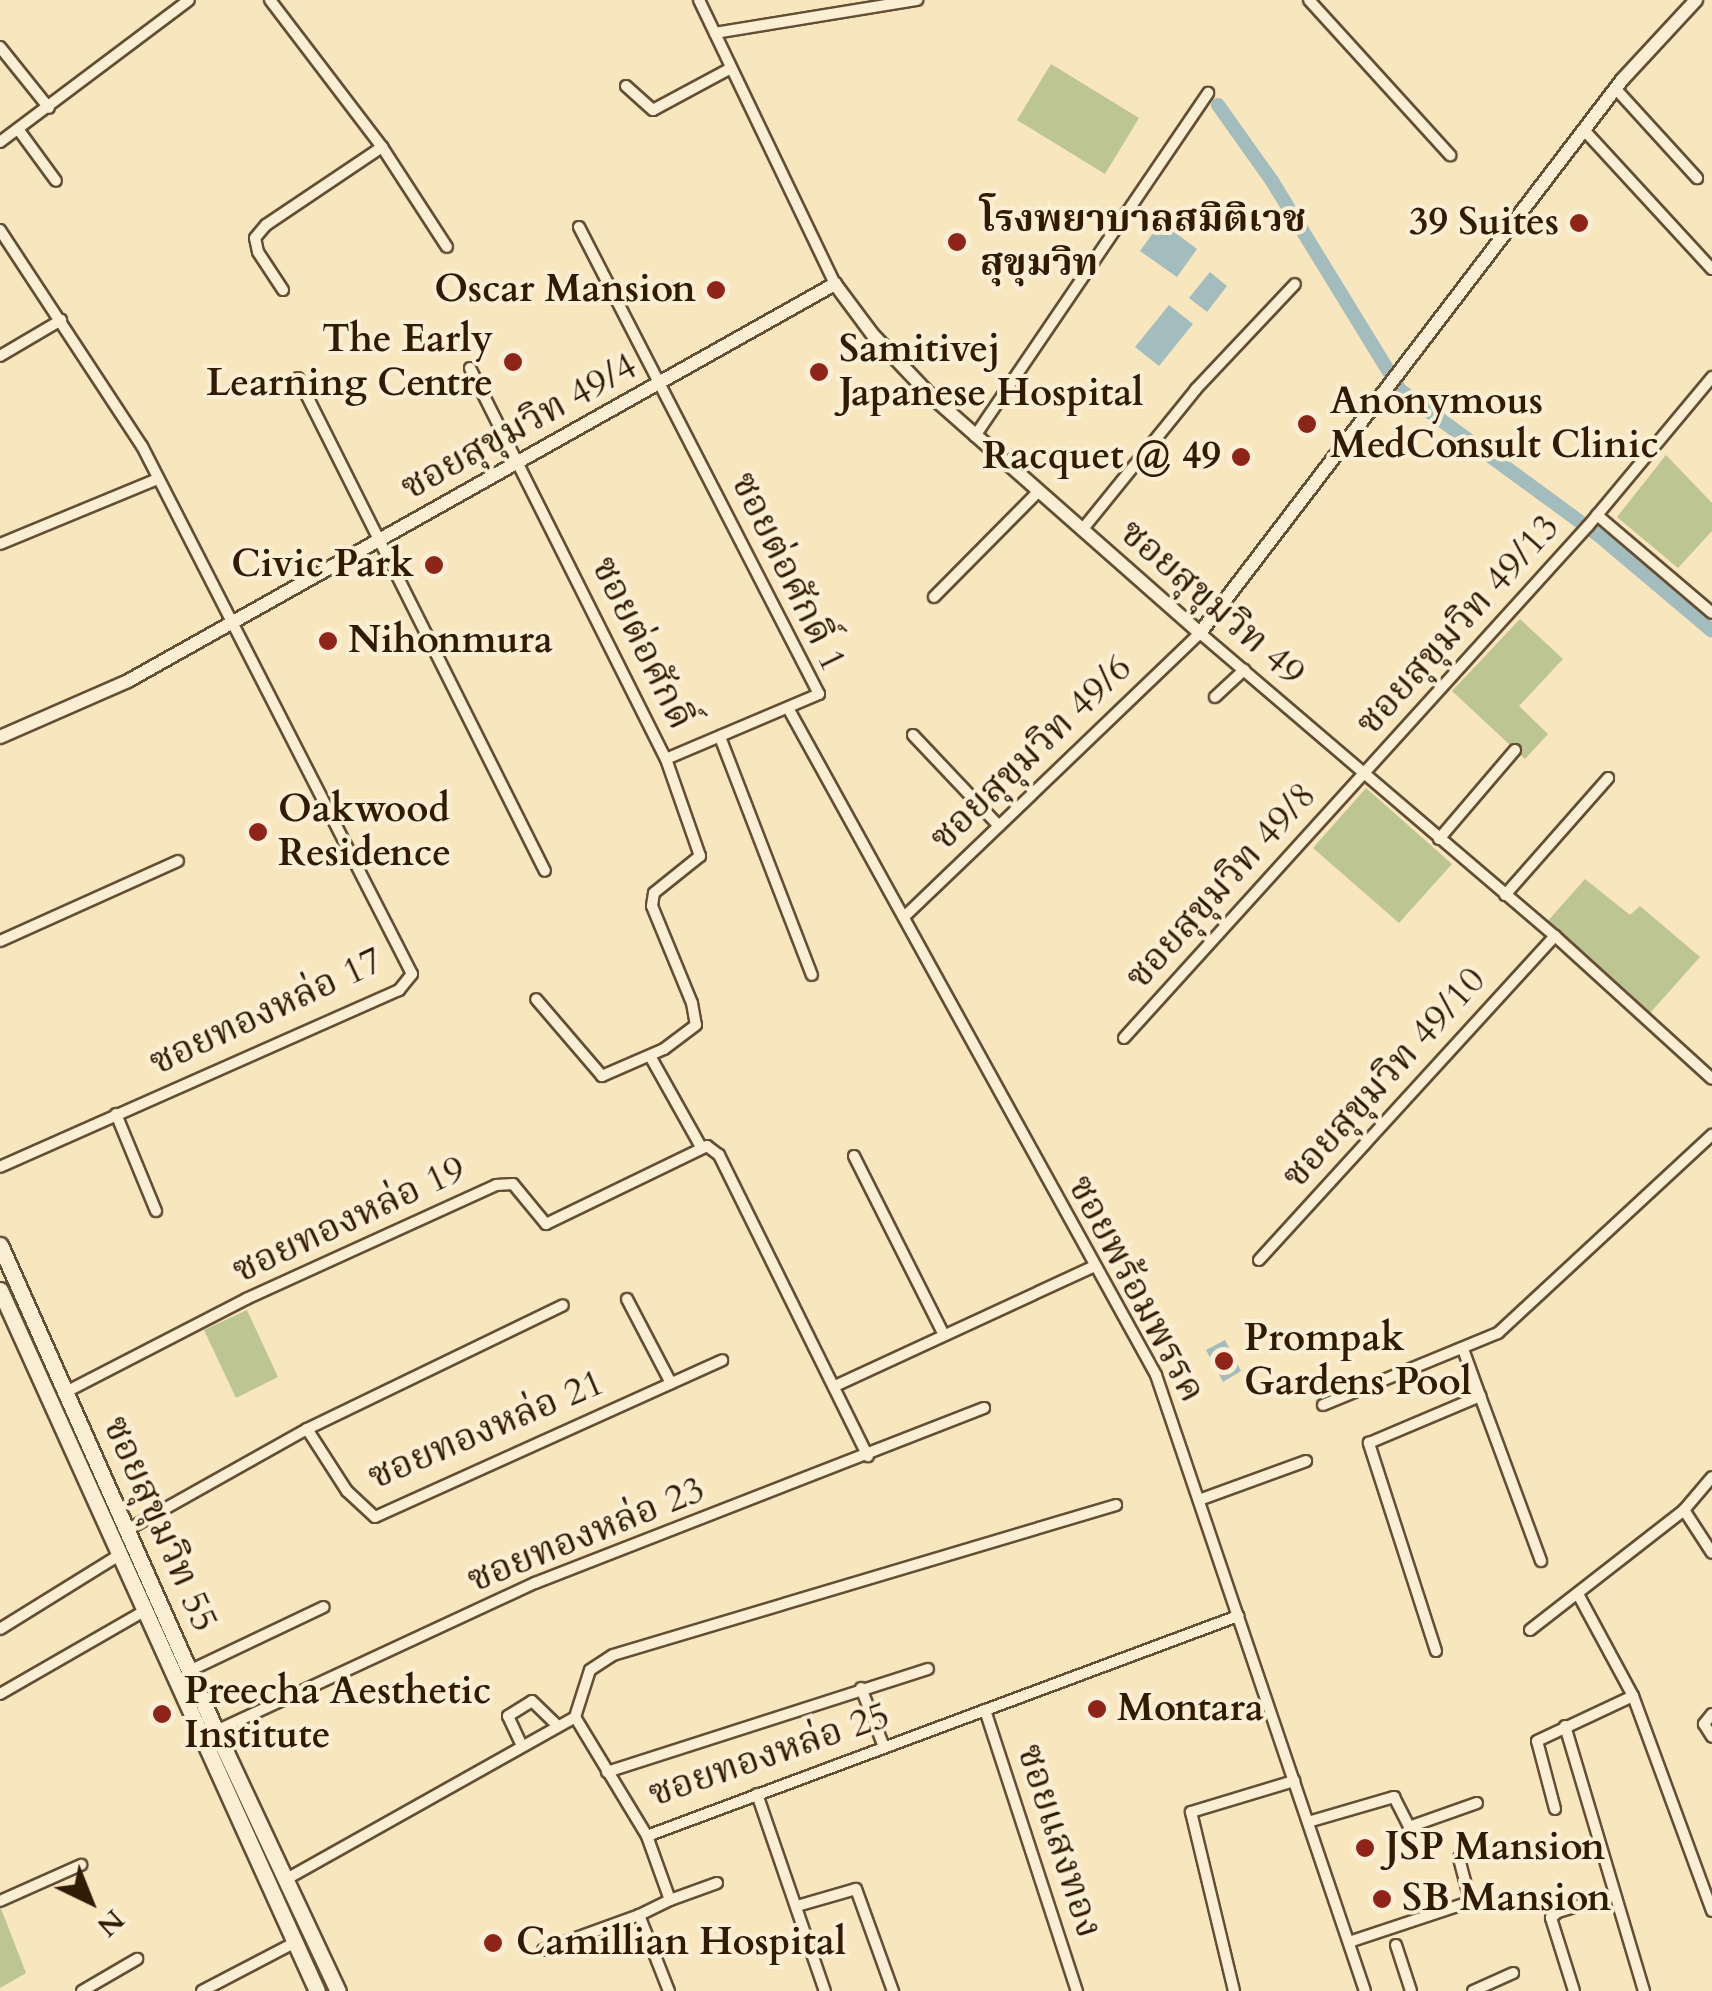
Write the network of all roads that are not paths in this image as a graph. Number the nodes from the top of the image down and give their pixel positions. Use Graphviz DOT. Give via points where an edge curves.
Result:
graph roads {
  1 [pos="190,0"];
  2 [pos="270,0"];
  3 [pos="699,0"];
  4 [pos="917,0"];
  5 [pos="1309,0"];
  6 [pos="1693,1"];
  7 [pos="714,33"];
  8 [pos="0,47"];
  9 [pos="731,68"];
  10 [pos="626,86"];
  11 [pos="1616,88"];
  12 [pos="1208,94"];
  13 [pos="49,108"];
  14 [pos="18,129"];
  15 [pos="1584,130"];
  16 [pos="0,142"];
  17 [pos="382,147"];
  18 [pos="1450,155"];
  19 [pos="1697,178"];
  20 [pos="56,180"];
  21 [pos="579,226"];
  22 [pos="0,230"];
  23 [pos="447,247"];
  24 [pos="1712,269"];
  25 [pos="834,284"];
  26 [pos="1294,284"];
  27 [pos="283,290"];
  28 [pos="61,320"];
  29 [pos="0,356"];
  30 [pos="470,368"];
  31 [pos="1712,377"];
  32 [pos="298,378"];
  33 [pos="660,382"];
  34 [pos="974,436"];
  35 [pos="518,462"];
  36 [pos="158,479"];
  37 [pos="1038,492"];
  38 [pos="1597,515"];
  39 [pos="1082,530"];
  40 [pos="377,541"];
  41 [pos="0,544"];
  42 [pos="934,597"];
  43 [pos="1712,614"];
  44 [pos="233,622"];
  45 [pos="1200,633"];
  46 [pos="1244,670"];
  47 [pos="1216,697"];
  48 [pos="788,708"];
  49 [pos="913,735"];
  50 [pos="0,737"];
  51 [pos="720,737"];
  52 [pos="1515,750"];
  53 [pos="666,759"];
  54 [pos="1363,774"];
  55 [pos="1608,778"];
  56 [pos="999,826"];
  57 [pos="1439,839"];
  58 [pos="178,861"];
  59 [pos="546,871"];
  60 [pos="1505,895"];
  61 [pos="904,917"];
  62 [pos="1555,936"];
  63 [pos="0,941"];
  64 [pos="812,975"];
  65 [pos="536,999"];
  66 [pos="1124,1038"];
  67 [pos="650,1056"];
  68 [pos="1712,1079"];
  69 [pos="116,1114"];
  70 [pos="1712,1135"];
  71 [pos="701,1147"];
  72 [pos="854,1156"];
  73 [pos="0,1167"];
  74 [pos="156,1211"];
  75 [pos="0,1245"];
  76 [pos="1258,1260"];
  77 [pos="1093,1267"];
  78 [pos="5,1271"];
  79 [pos="0,1290"];
  80 [pos="628,1299"];
  81 [pos="563,1306"];
  82 [pos="944,1335"];
  83 [pos="1463,1348"];
  84 [pos="722,1360"];
  85 [pos="671,1384"];
  86 [pos="835,1386"];
  87 [pos="58,1396"];
  88 [pos="1480,1396"];
  89 [pos="1323,1405"];
  90 [pos="984,1408"];
  91 [pos="307,1429"];
  92 [pos="868,1456"];
  93 [pos="1306,1462"];
  94 [pos="1710,1484"];
  95 [pos="1199,1500"];
  96 [pos="1116,1506"];
  97 [pos="1684,1510"];
  98 [pos="120,1533"];
  99 [pos="1712,1553"];
  100 [pos="121,1554"];
  101 [pos="1541,1562"];
  102 [pos="1580,1596"];
  103 [pos="324,1606"];
  104 [pos="152,1607"];
  105 [pos="1238,1616"];
  106 [pos="0,1629"];
  107 [pos="1530,1630"];
  108 [pos="1436,1651"];
  109 [pos="928,1670"];
  110 [pos="189,1672"];
  111 [pos="861,1688"];
  112 [pos="0,1694"];
  113 [pos="1634,1696"];
  114 [pos="985,1710"];
  115 [pos="1712,1714"];
  116 [pos="575,1717"];
  117 [pos="558,1726"];
  118 [pos="1564,1726"];
  119 [pos="210,1733"];
  120 [pos="1712,1737"];
  121 [pos="522,1746"];
  122 [pos="884,1747"];
  123 [pos="606,1772"];
  124 [pos="1294,1781"];
  125 [pos="757,1794"];
  126 [pos="1477,1803"];
  127 [pos="1555,1810"];
  128 [pos="1308,1822"];
  129 [pos="648,1836"];
  130 [pos="1478,1850"];
  131 [pos="81,1865"];
  132 [pos="286,1880"];
  133 [pos="717,1883"];
  134 [pos="269,1888"];
  135 [pos="1614,1895"];
  136 [pos="0,1900"];
  137 [pos="670,1900"];
  138 [pos="797,1906"];
  139 [pos="1712,1911"];
  140 [pos="639,1915"];
  141 [pos="1348,1942"];
  142 [pos="294,1943"];
  143 [pos="1396,1945"];
  144 [pos="543,1950"];
  145 [pos="137,1958"];
  146 [pos="1513,1972"];
  147 [pos="82,1991"];
  148 [pos="202,1991"];
  149 [pos="317,1991"];
  150 [pos="338,1991"];
  151 [pos="670,1991"];
  152 [pos="825,1991"];
  153 [pos="894,1991"];
  154 [pos="1077,1991"];
  155 [pos="1234,1991"];
  156 [pos="1365,1991"];
  157 [pos="1412,1991"];
  158 [pos="1473,1991"];
  159 [pos="1574,1991"];
  160 [pos="1644,1991"];
  1 -- 13 [label="street"];
  2 -- 17 [label="street"];
  3 -- 7 [label="street, ซอยสุขุมวิท 49"];
  4 -- 7 [label="street"];
  5 -- 18 [label="street"];
  6 -- 11 [label="street"];
  7 -- 9 [label="street, ซอยสุขุมวิท 49"];
  8 -- 13 [label="street"];
  9 -- 10 [label="street" via="650,110"];
  9 -- 25 [label="street, ซอยสุขุมวิท 49"];
  11 -- 15 [label="street"];
  11 -- 19 [label="street"];
  12 -- 34 [label="street"];
  13 -- 14 [label="street"];
  14 -- 16 [label="street"];
  14 -- 20 [label="street"];
  15 -- 24 [label="street"];
  15 -- 45 [label="street"];
  17 -- 23 [label="street"];
  17 -- 27 [label="street" via="254,238"];
  21 -- 33 [label="street"];
  22 -- 28 [label="street"];
  25 -- 33 [label="street, ซอยสุขุมวิท 49/4"];
  25 -- 34 [label="street, ซอยสุขุมวิท 49" via="890,353"];
  26 -- 39 [label="street" via="1196,390"];
  28 -- 29 [label="street"];
  28 -- 36 [label="street"];
  30 -- 35 [label="street, ซอยต่อศักดิ์"];
  31 -- 38 [label="street, ซอยสุขุมวิท 49/13"];
  32 -- 40 [label="street"];
  33 -- 35 [label="street, ซอยสุขุมวิท 49/4"];
  33 -- 48 [label="street, ซอยต่อศักดิ์ 1" via="818,691 818,698"];
  34 -- 37 [label="street, ซอยสุขุมวิท 49"];
  35 -- 40 [label="street, ซอยสุขุมวิท 49/4"];
  35 -- 53 [label="street, ซอยต่อศักดิ์"];
  36 -- 41 [label="street"];
  36 -- 44 [label="street"];
  37 -- 39 [label="street, ซอยสุขุมวิท 49"];
  37 -- 42 [label="street"];
  38 -- 43 [label="street"];
  38 -- 54 [label="street, ซอยสุขุมวิท 49/13"];
  39 -- 45 [label="street, ซอยสุขุมวิท 49"];
  40 -- 44 [label="street, ซอยสุขุมวิท 49/4"];
  40 -- 59 [label="street"];
  44 -- 50 [label="street, ซอยสุขุมวิท 49/4" via="116,686"];
  44 -- 69 [label="street, ซอยทองหล่อ 17" via="412,974 399,990"];
  45 -- 46 [label="street, ซอยสุขุมวิท 49"];
  45 -- 56 [label="street, ซอยสุขุมวิท 49/6"];
  46 -- 47 [label="street"];
  46 -- 54 [label="street, ซอยสุขุมวิท 49"];
  48 -- 51 [label="street, ซอยต่อศักดิ์ 1"];
  48 -- 61 [label="street, ซอยพร้อมพรรค"];
  49 -- 56 [label="street"];
  51 -- 53 [label="street, ซอยต่อศักดิ์ 1"];
  51 -- 64 [label="street"];
  52 -- 57 [label="street"];
  53 -- 67 [label="street, ซอยต่อศักดิ์" via="700,856 654,893 652,906 696,1026"];
  54 -- 57 [label="street, ซอยสุขุมวิท 49"];
  54 -- 66 [label="street, ซอยสุขุมวิท 49/8"];
  55 -- 60 [label="street"];
  56 -- 61 [label="street, ซอยสุขุมวิท 49/6"];
  57 -- 60 [label="street, ซอยสุขุมวิท 49"];
  58 -- 63 [label="street"];
  60 -- 62 [label="street, ซอยสุขุมวิท 49"];
  61 -- 77 [label="street, ซอยพร้อมพรรค"];
  62 -- 68 [label="street, ซอยสุขุมวิท 49"];
  62 -- 76 [label="street, ซอยสุขุมวิท 49/10"];
  65 -- 67 [label="street" via="602,1076"];
  67 -- 71 [label="street"];
  69 -- 73 [label="street, ซอยทองหล่อ 17"];
  69 -- 74 [label="street"];
  70 -- 83 [label="street" via="1528,1310"];
  71 -- 86 [label="street" via="720,1154"];
  71 -- 87 [label="street, ซอยทองหล่อ 19" via="546,1224 511,1182 496,1185 246,1299"];
  72 -- 82 [label="street"];
  75 -- 78 [label="main road, ซอยสุขุมวิท 55"];
  77 -- 82 [label="street"];
  77 -- 95 [label="street, ซอยพร้อมพรรค" via="1156,1375"];
  78 -- 87 [label="main road, ซอยสุขุมวิท 55"];
  79 -- 87 [label="main road, ซอยสุขุมวิท 55"];
  80 -- 85 [label="street"];
  81 -- 91 [label="street, ซอยทองหล่อ 21"];
  82 -- 86 [label="street"];
  83 -- 88 [label="street"];
  83 -- 89 [label="street"];
  84 -- 85 [label="street, ซอยทองหล่อ 21"];
  85 -- 91 [label="street, ซอยทองหล่อ 21" via="375,1517 347,1491"];
  86 -- 92 [label="street"];
  87 -- 98 [label="main road, ซอยสุขุมวิท 55"];
  88 -- 101 [label="street"];
  88 -- 108 [label="street" via="1369,1444"];
  90 -- 92 [label="street, ซอยทองหล่อ 23"];
  91 -- 98 [label="street, ซอยทองหล่อ 21"];
  92 -- 119 [label="street, ซอยทองหล่อ 23" via="535,1583"];
  93 -- 95 [label="street"];
  94 -- 97 [label="street"];
  95 -- 105 [label="street, ซอยพร้อมพรรค"];
  96 -- 116 [label="street" via="612,1655 590,1670"];
  97 -- 99 [label="street"];
  97 -- 102 [label="street"];
  98 -- 100 [label="main road, ซอยสุขุมวิท 55"];
  98 -- 104 [label="main road, ซอยสุขุมวิท 55"];
  100 -- 104 [label="main road, ซอยสุขุมวิท 55"];
  100 -- 106 [label="street"];
  102 -- 107 [label="street"];
  102 -- 113 [label="street"];
  103 -- 110 [label="street"];
  104 -- 110 [label="main road, ซอยสุขุมวิท 55"];
  104 -- 112 [label="street"];
  104 -- 119 [label="main road, ซอยสุขุมวิท 55"];
  105 -- 114 [label="street, ซอยทองหล่อ 25"];
  105 -- 124 [label="street, ซอยพร้อมพรรค"];
  109 -- 111 [label="street"];
  110 -- 119 [label="main road, ซอยสุขุมวิท 55"];
  111 -- 122 [label="street"];
  111 -- 123 [label="street"];
  113 -- 118 [label="street"];
  113 -- 139 [label="street"];
  114 -- 122 [label="street, ซอยทองหล่อ 25"];
  114 -- 154 [label="street, ซอยแสงทอง"];
  115 -- 120 [label="street" via="1704,1724"];
  116 -- 117 [label="street"];
  116 -- 123 [label="street, ซอยทองหล่อ 25"];
  117 -- 121 [label="street"];
  117 -- 121 [label="street" via="532,1701 508,1716"];
  118 -- 127 [label="street" via="1537,1742"];
  118 -- 135 [label="street"];
  119 -- 132 [label="main road, ซอยสุขุมวิท 55"];
  119 -- 134 [label="main road, ซอยสุขุมวิท 55"];
  121 -- 132 [label="street"];
  122 -- 125 [label="street, ซอยทองหล่อ 25"];
  123 -- 129 [label="street, ซอยทองหล่อ 25"];
  124 -- 128 [label="street, ซอยพร้อมพรรค"];
  124 -- 155 [label="street" via="1191,1812"];
  125 -- 129 [label="street, ซอยทองหล่อ 25"];
  125 -- 138 [label="street"];
  126 -- 128 [label="street" via="1408,1827 1394,1797"];
  128 -- 141 [label="street, ซอยพร้อมพรรค"];
  129 -- 137 [label="street"];
  130 -- 141 [label="street" via="1458,1858 1466,1903"];
  131 -- 136 [label="street"];
  132 -- 134 [label="main road"];
  132 -- 150 [label="main road, ซอยสุขุมวิท 55"];
  133 -- 137 [label="street"];
  134 -- 142 [label="main road, ซอยสุขุมวิท 55"];
  135 -- 159 [label="street" via="1551,1918"];
  135 -- 160 [label="street"];
  137 -- 140 [label="street"];
  138 -- 152 [label="street"];
  138 -- 153 [label="street" via="856,1889"];
  140 -- 144 [label="street"];
  140 -- 151 [label="street"];
  141 -- 156 [label="street, ซอยพร้อมพรรค"];
  142 -- 148 [label="street"];
  142 -- 149 [label="main road, ซอยสุขุมวิท 55"];
  143 -- 157 [label="street"];
  145 -- 147 [label="street"];
  146 -- 158 [label="street"];
}
